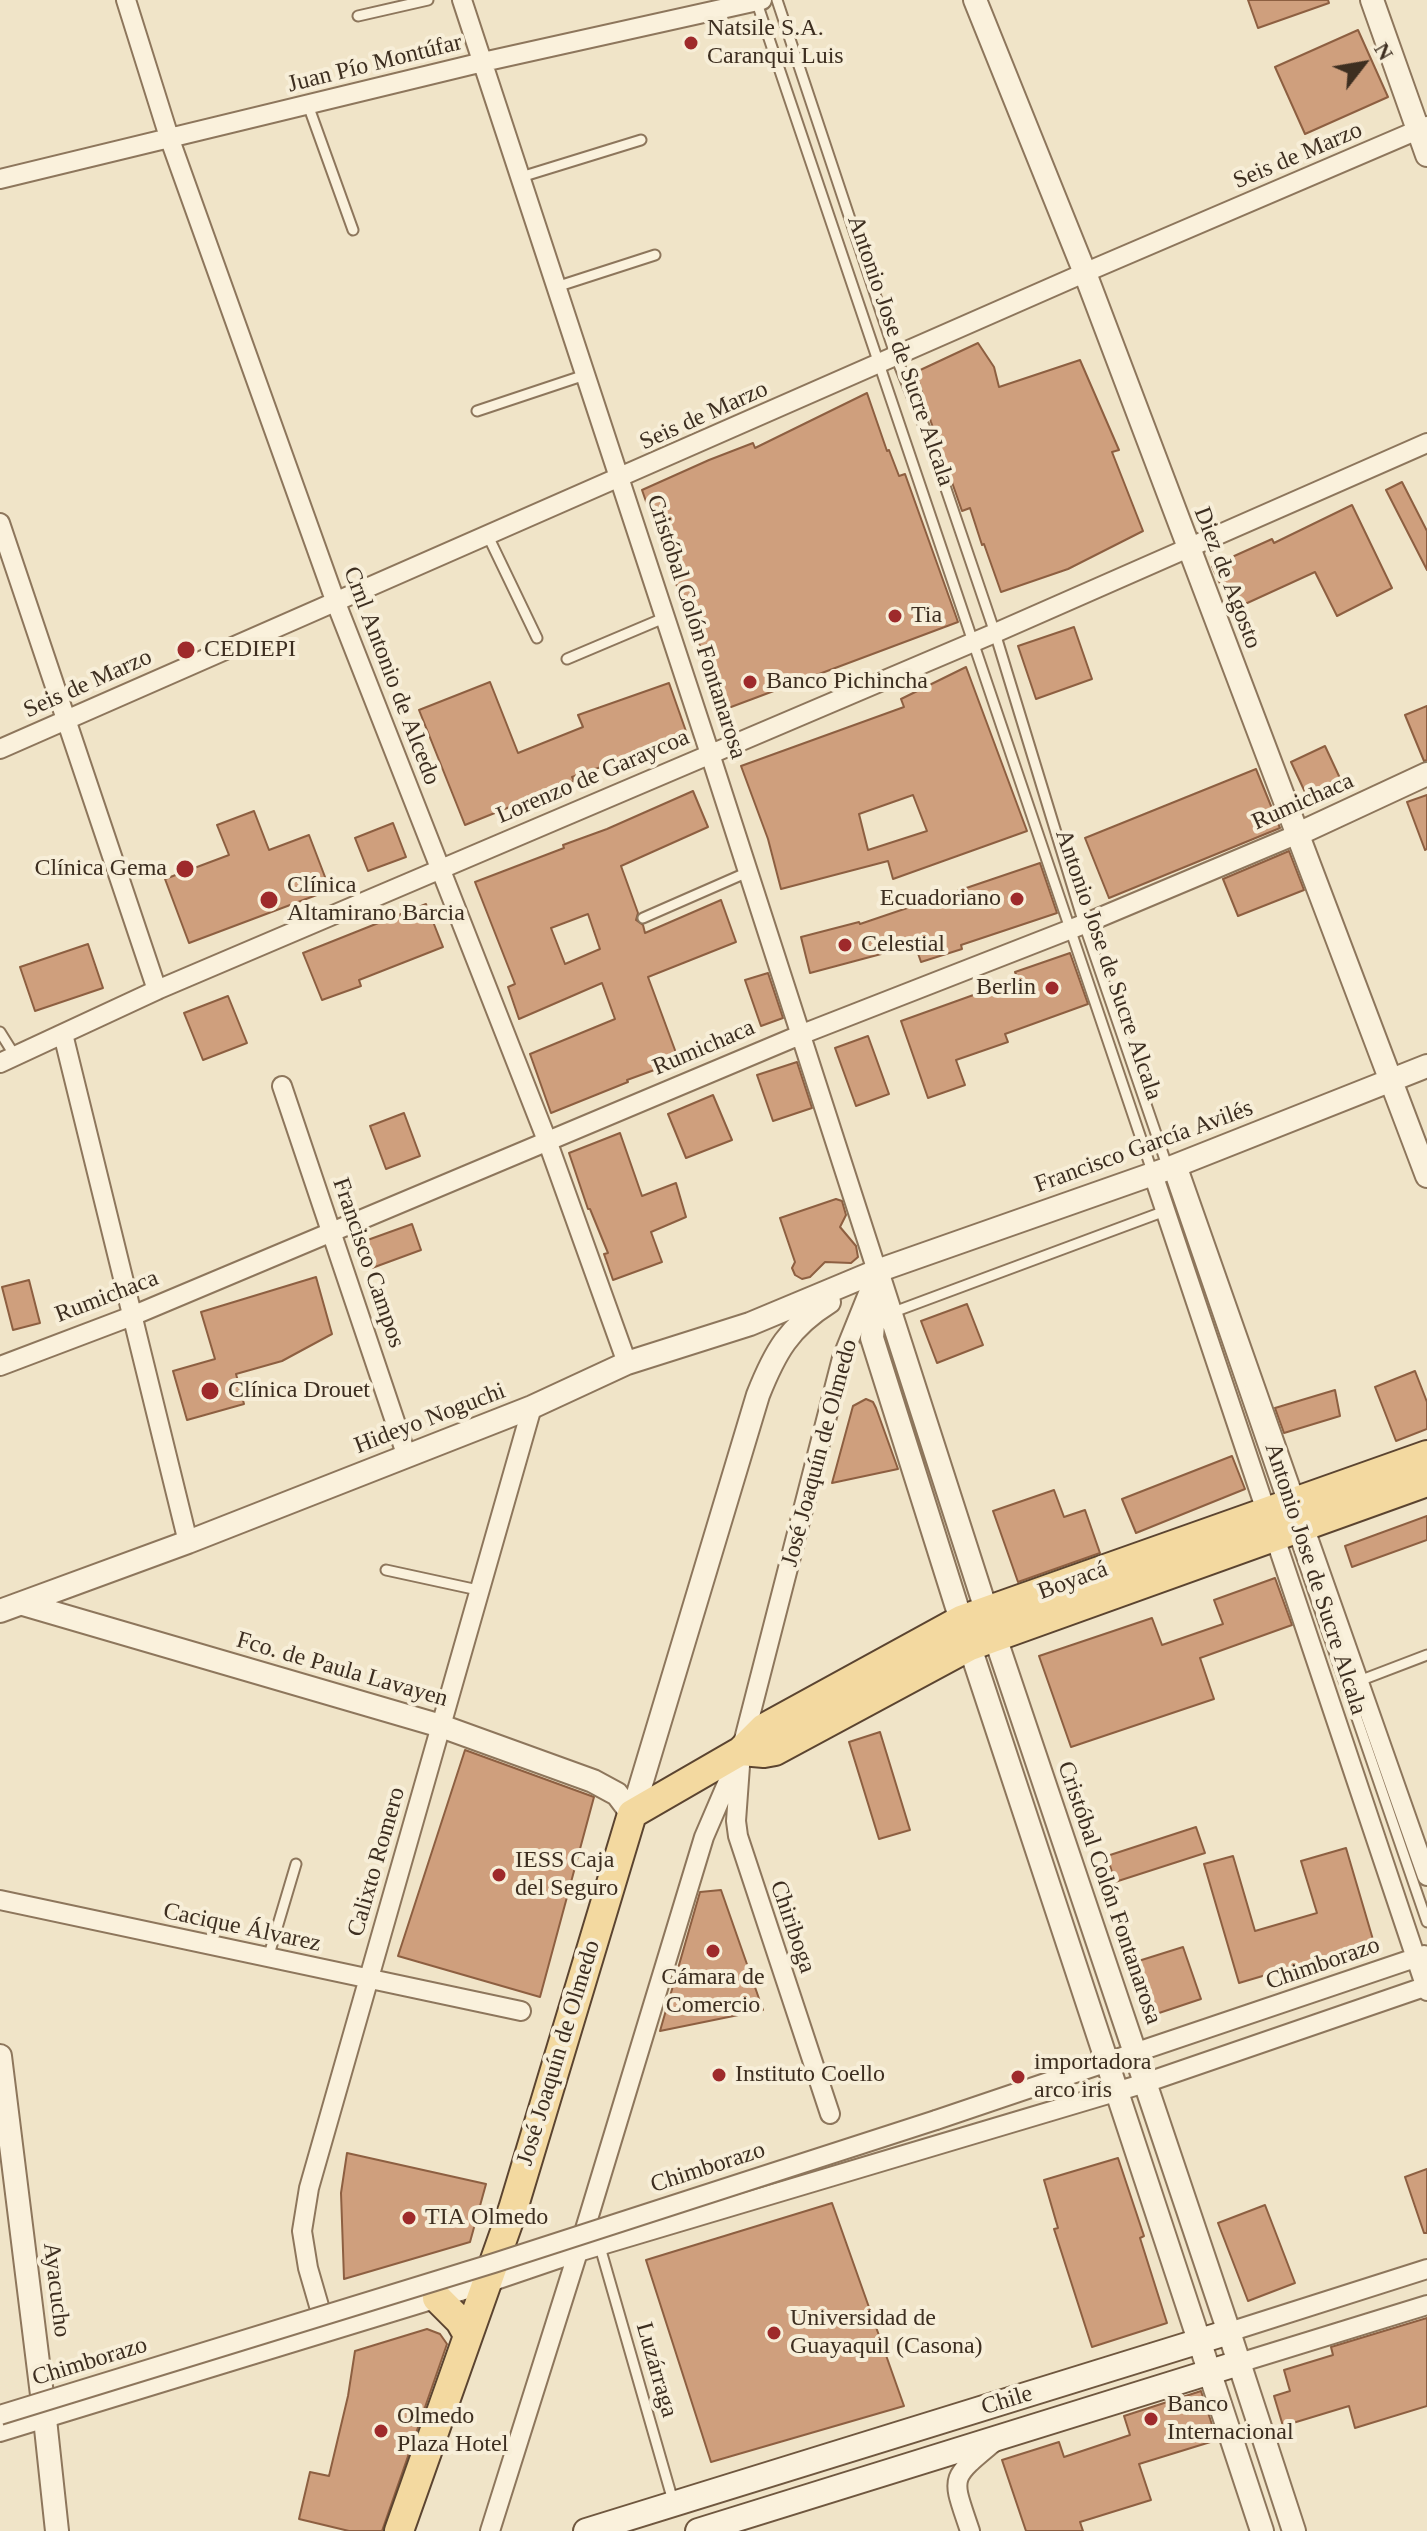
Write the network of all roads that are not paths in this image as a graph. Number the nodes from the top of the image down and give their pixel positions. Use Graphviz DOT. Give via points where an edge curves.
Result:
graph roads {
  1 [pos="126,0"];
  2 [pos="428,0"];
  3 [pos="462,0"];
  4 [pos="758,0"];
  5 [pos="777,0"];
  6 [pos="975,0"];
  7 [pos="1372,0"];
  8 [pos="358,16"];
  9 [pos="483,62"];
  10 [pos="308,105"];
  11 [pos="1423,128"];
  12 [pos="169,137"];
  13 [pos="641,140"];
  14 [pos="1427,155"];
  15 [pos="521,177"];
  16 [pos="0,179"];
  17 [pos="353,230"];
  18 [pos="655,255"];
  19 [pos="1085,273"];
  20 [pos="556,287"];
  21 [pos="888,361"];
  22 [pos="585,375"];
  23 [pos="477,411"];
  24 [pos="1427,443"];
  25 [pos="619,478"];
  26 [pos="0,523"];
  27 [pos="488,536"];
  28 [pos="1187,548"];
  29 [pos="336,603"];
  30 [pos="664,618"];
  31 [pos="995,633"];
  32 [pos="537,638"];
  33 [pos="973,641"];
  34 [pos="567,659"];
  35 [pos="66,719"];
  36 [pos="0,749"];
  37 [pos="710,754"];
  38 [pos="1427,774"];
  39 [pos="1298,834"];
  40 [pos="440,867"];
  41 [pos="748,872"];
  42 [pos="643,918"];
  43 [pos="1077,926"];
  44 [pos="157,990"];
  45 [pos="0,1032"];
  46 [pos="63,1034"];
  47 [pos="800,1035"];
  48 [pos="8,1060"];
  49 [pos="1427,1066"];
  50 [pos="1391,1080"];
  51 [pos="282,1086"];
  52 [pos="548,1143"];
  53 [pos="1166,1169"];
  54 [pos="1427,1176"];
  55 [pos="1165,1211"];
  56 [pos="333,1233"];
  57 [pos="877,1271"];
  58 [pos="891,1313"];
  59 [pos="132,1316"];
  60 [pos="627,1363"];
  61 [pos="0,1366"];
  62 [pos="532,1407"];
  63 [pos="1427,1455"];
  64 [pos="407,1457"];
  65 [pos="1427,1482"];
  66 [pos="1286,1519"];
  67 [pos="188,1542"];
  68 [pos="386,1570"];
  69 [pos="478,1590"];
  70 [pos="23,1604"];
  71 [pos="0,1611"];
  72 [pos="978,1628"];
  73 [pos="1427,1655"];
  74 [pos="909,1661"];
  75 [pos="1359,1681"];
  76 [pos="441,1726"];
  77 [pos="741,1751"];
  78 [pos="632,1814"];
  79 [pos="296,1864"];
  80 [pos="1427,1876"];
  81 [pos="0,1900"];
  82 [pos="1427,1922"];
  83 [pos="1421,1956"];
  84 [pos="268,1958"];
  85 [pos="369,1979"];
  86 [pos="1426,1988"];
  87 [pos="521,2011"];
  88 [pos="1135,2053"];
  89 [pos="0,2056"];
  90 [pos="1108,2064"];
  91 [pos="1145,2083"];
  92 [pos="1117,2091"];
  93 [pos="830,2114"];
  94 [pos="7,2171"];
  95 [pos="600,2247"];
  96 [pos="578,2252"];
  97 [pos="1427,2269"];
  98 [pos="487,2283"];
  99 [pos="437,2298"];
  100 [pos="1427,2305"];
  101 [pos="326,2331"];
  102 [pos="1229,2332"];
  103 [pos="468,2335"];
  104 [pos="1200,2341"];
  105 [pos="1239,2363"];
  106 [pos="1210,2373"];
  107 [pos="0,2415"];
  108 [pos="45,2419"];
  109 [pos="0,2432"];
  110 [pos="999,2439"];
  111 [pos="674,2504"];
  112 [pos="57,2531"];
  113 [pos="399,2531"];
  114 [pos="490,2531"];
  115 [pos="586,2531"];
  116 [pos="698,2531"];
  117 [pos="970,2531"];
  118 [pos="1262,2531"];
  119 [pos="1294,2531"];
  1 -- 12 [label="street, Crnl Antonio de Alcedo"];
  2 -- 8 [label="lane"];
  3 -- 9 [label="street, Cristóbal Colón Fontanarosa"];
  4 -- 9 [label="street, Juan Pío Montúfar"];
  4 -- 21 [label="lane, Antonio Jose de Sucre Alcala"];
  5 -- 21 [label="lane, Antonio Jose de Sucre Alcala"];
  6 -- 19 [label="street, Diez de Agosto"];
  7 -- 11 [label="street"];
  9 -- 10 [label="street, Juan Pío Montúfar"];
  9 -- 15 [label="street, Cristóbal Colón Fontanarosa"];
  10 -- 12 [label="street, Juan Pío Montúfar"];
  10 -- 17 [label="lane"];
  11 -- 14 [label="street"];
  11 -- 19 [label="street, Seis de Marzo"];
  12 -- 16 [label="street, Juan Pío Montúfar"];
  12 -- 29 [label="street, Crnl Antonio de Alcedo"];
  13 -- 15 [label="lane"];
  15 -- 20 [label="street, Cristóbal Colón Fontanarosa"];
  18 -- 20 [label="lane"];
  19 -- 21 [label="street, Seis de Marzo"];
  19 -- 28 [label="street, Diez de Agosto"];
  20 -- 22 [label="street, Cristóbal Colón Fontanarosa"];
  21 -- 25 [label="street, Seis de Marzo"];
  21 -- 31 [label="lane, Antonio Jose de Sucre Alcala" via="928,436"];
  21 -- 33 [label="lane, Antonio Jose de Sucre Alcala"];
  22 -- 23 [label="lane"];
  22 -- 25 [label="street, Cristóbal Colón Fontanarosa"];
  24 -- 28 [label="street, Lorenzo de Garaycoa"];
  25 -- 27 [label="street, Seis de Marzo"];
  25 -- 30 [label="street, Cristóbal Colón Fontanarosa"];
  26 -- 35 [label="street"];
  27 -- 29 [label="street, Seis de Marzo"];
  27 -- 32 [label="lane"];
  28 -- 31 [label="street, Lorenzo de Garaycoa"];
  28 -- 39 [label="street, Diez de Agosto"];
  29 -- 35 [label="street, Seis de Marzo"];
  29 -- 40 [label="street, Crnl Antonio de Alcedo"];
  30 -- 34 [label="lane"];
  30 -- 37 [label="street, Cristóbal Colón Fontanarosa"];
  31 -- 33 [label="street, Lorenzo de Garaycoa"];
  31 -- 43 [label="lane, Antonio Jose de Sucre Alcala"];
  33 -- 37 [label="street, Lorenzo de Garaycoa"];
  33 -- 43 [label="lane, Antonio Jose de Sucre Alcala"];
  35 -- 36 [label="street, Seis de Marzo"];
  35 -- 44 [label="street"];
  37 -- 40 [label="street, Lorenzo de Garaycoa"];
  37 -- 41 [label="street, Cristóbal Colón Fontanarosa"];
  38 -- 39 [label="street, Rumichaca"];
  39 -- 43 [label="street, Rumichaca"];
  39 -- 50 [label="street, Diez de Agosto"];
  40 -- 44 [label="street, Lorenzo de Garaycoa"];
  40 -- 52 [label="street, Crnl Antonio de Alcedo"];
  41 -- 42 [label="lane"];
  41 -- 47 [label="street, Cristóbal Colón Fontanarosa"];
  43 -- 47 [label="street, Rumichaca"];
  43 -- 53 [label="lane, Antonio Jose de Sucre Alcala"];
  44 -- 46 [label="street, Lorenzo de Garaycoa"];
  45 -- 48 [label="lane"];
  46 -- 48 [label="street, Lorenzo de Garaycoa"];
  46 -- 59 [label="street"];
  47 -- 52 [label="street, Rumichaca"];
  47 -- 57 [label="street, Cristóbal Colón Fontanarosa"];
  49 -- 50 [label="street, Francisco García Avilés"];
  50 -- 53 [label="street, Francisco García Avilés"];
  50 -- 54 [label="street, Diez de Agosto"];
  51 -- 56 [label="street, Francisco Campos"];
  52 -- 56 [label="street, Rumichaca"];
  52 -- 60 [label="street, Crnl Antonio de Alcedo"];
  53 -- 55 [label="street, Antonio Jose de Sucre Alcala"];
  53 -- 57 [label="street, Francisco García Avilés"];
  53 -- 66 [label="street, Antonio Jose de Sucre Alcala"];
  55 -- 58 [label="lane"];
  55 -- 66 [label="street, Antonio Jose de Sucre Alcala"];
  56 -- 59 [label="street, Rumichaca"];
  56 -- 64 [label="street, Francisco Campos"];
  57 -- 58 [label="street, Cristóbal Colón Fontanarosa"];
  57 -- 60 [label="street, Hideyo Noguchi" via="750,1324"];
  57 -- 72 [label="street, Cristóbal Colón Fontanarosa" via="872,1338"];
  57 -- 77 [label="street, José Joaquín de Olmedo" via="842,1358"];
  57 -- 78 [label="street, José Joaquín de Olmedo" via="807,1316 770,1365"];
  58 -- 72 [label="street, Cristóbal Colón Fontanarosa"];
  59 -- 61 [label="street, Rumichaca"];
  59 -- 67 [label="street"];
  60 -- 62 [label="street, Hideyo Noguchi"];
  62 -- 64 [label="street, Hideyo Noguchi"];
  62 -- 69 [label="street, Calixto Romero"];
  63 -- 66 [label="main road, Boyacá"];
  64 -- 67 [label="street, Hideyo Noguchi"];
  65 -- 66 [label="main road, Boyacá"];
  66 -- 72 [label="main road, Boyacá"];
  66 -- 75 [label="street, Antonio Jose de Sucre Alcala"];
  66 -- 82 [label="lane, Antonio Jose de Sucre Alcala"];
  66 -- 83 [label="street, Antonio Jose de Sucre Alcala"];
  67 -- 70 [label="street, Hideyo Noguchi"];
  68 -- 69 [label="lane"];
  69 -- 76 [label="street, Calixto Romero"];
  70 -- 71 [label="street, Hideyo Noguchi"];
  70 -- 76 [label="street, Fco. de Paula Lavayen"];
  72 -- 77 [label="main road, Boyacá" via="775,1751"];
  72 -- 88 [label="street, Cristóbal Colón Fontanarosa"];
  72 -- 90 [label="street, Cristóbal Colón Fontanarosa"];
  73 -- 75 [label="lane"];
  74 -- 77 [label="lane, Boyacá"];
  75 -- 80 [label="street, Antonio Jose de Sucre Alcala"];
  76 -- 78 [label="street, Fco. de Paula Lavayen" via="606,1787"];
  76 -- 85 [label="street, Calixto Romero"];
  77 -- 78 [label="main road, Boyacá"];
  77 -- 93 [label="street, Chiriboga" via="738,1836"];
  77 -- 96 [label="street, José Joaquín de Olmedo" via="704,1837"];
  78 -- 98 [label="main road, José Joaquín de Olmedo"];
  79 -- 84 [label="lane"];
  81 -- 84 [label="street, Cacique Álvarez"];
  83 -- 86 [label="street, Antonio Jose de Sucre Alcala"];
  83 -- 88 [label="street, Chimborazo"];
  84 -- 85 [label="street, Cacique Álvarez"];
  85 -- 87 [label="street, Cacique Álvarez"];
  85 -- 101 [label="street, Calixto Romero" via="309,2188 302,2231"];
  86 -- 91 [label="street, Chimborazo"];
  88 -- 90 [label="street, Chimborazo"];
  88 -- 91 [label="street, Cristóbal Colón Fontanarosa"];
  89 -- 94 [label="street, Ayacucho"];
  90 -- 92 [label="street, Cristóbal Colón Fontanarosa"];
  90 -- 107 [label="street, Chimborazo, bridge" via="494,2263"];
  91 -- 92 [label="street, Chimborazo"];
  91 -- 102 [label="street, Cristóbal Colón Fontanarosa"];
  92 -- 95 [label="street, Chimborazo"];
  92 -- 104 [label="street, Cristóbal Colón Fontanarosa"];
  94 -- 108 [label="street, Ayacucho"];
  95 -- 96 [label="street, Chimborazo"];
  95 -- 111 [label="lane, Luzárraga"];
  96 -- 98 [label="street, Chimborazo"];
  96 -- 114 [label="street, José Joaquín de Olmedo"];
  97 -- 102 [label="street, Chile"];
  98 -- 99 [label="street, Chimborazo"];
  98 -- 103 [label="main road, José Joaquín de Olmedo"];
  99 -- 101 [label="street, Chimborazo"];
  99 -- 103 [label="main road"];
  100 -- 105 [label="street, Chile"];
  101 -- 108 [label="street, Chimborazo"];
  102 -- 104 [label="main road, Chile"];
  102 -- 105 [label="street, Cristóbal Colón Fontanarosa"];
  103 -- 113 [label="main road, José Joaquín de Olmedo"];
  104 -- 106 [label="street, Cristóbal Colón Fontanarosa"];
  104 -- 111 [label="main road, Chile"];
  105 -- 106 [label="main road, Chile"];
  105 -- 119 [label="street, Cristóbal Colón Fontanarosa"];
  106 -- 110 [label="main road, Chile"];
  106 -- 118 [label="street, Cristóbal Colón Fontanarosa"];
  108 -- 109 [label="street, Chimborazo"];
  108 -- 112 [label="street, Ayacucho"];
  110 -- 116 [label="main road, Chile"];
  110 -- 117 [label="street" via="959,2474 956,2483"];
  111 -- 115 [label="main road, Chile"];
}
